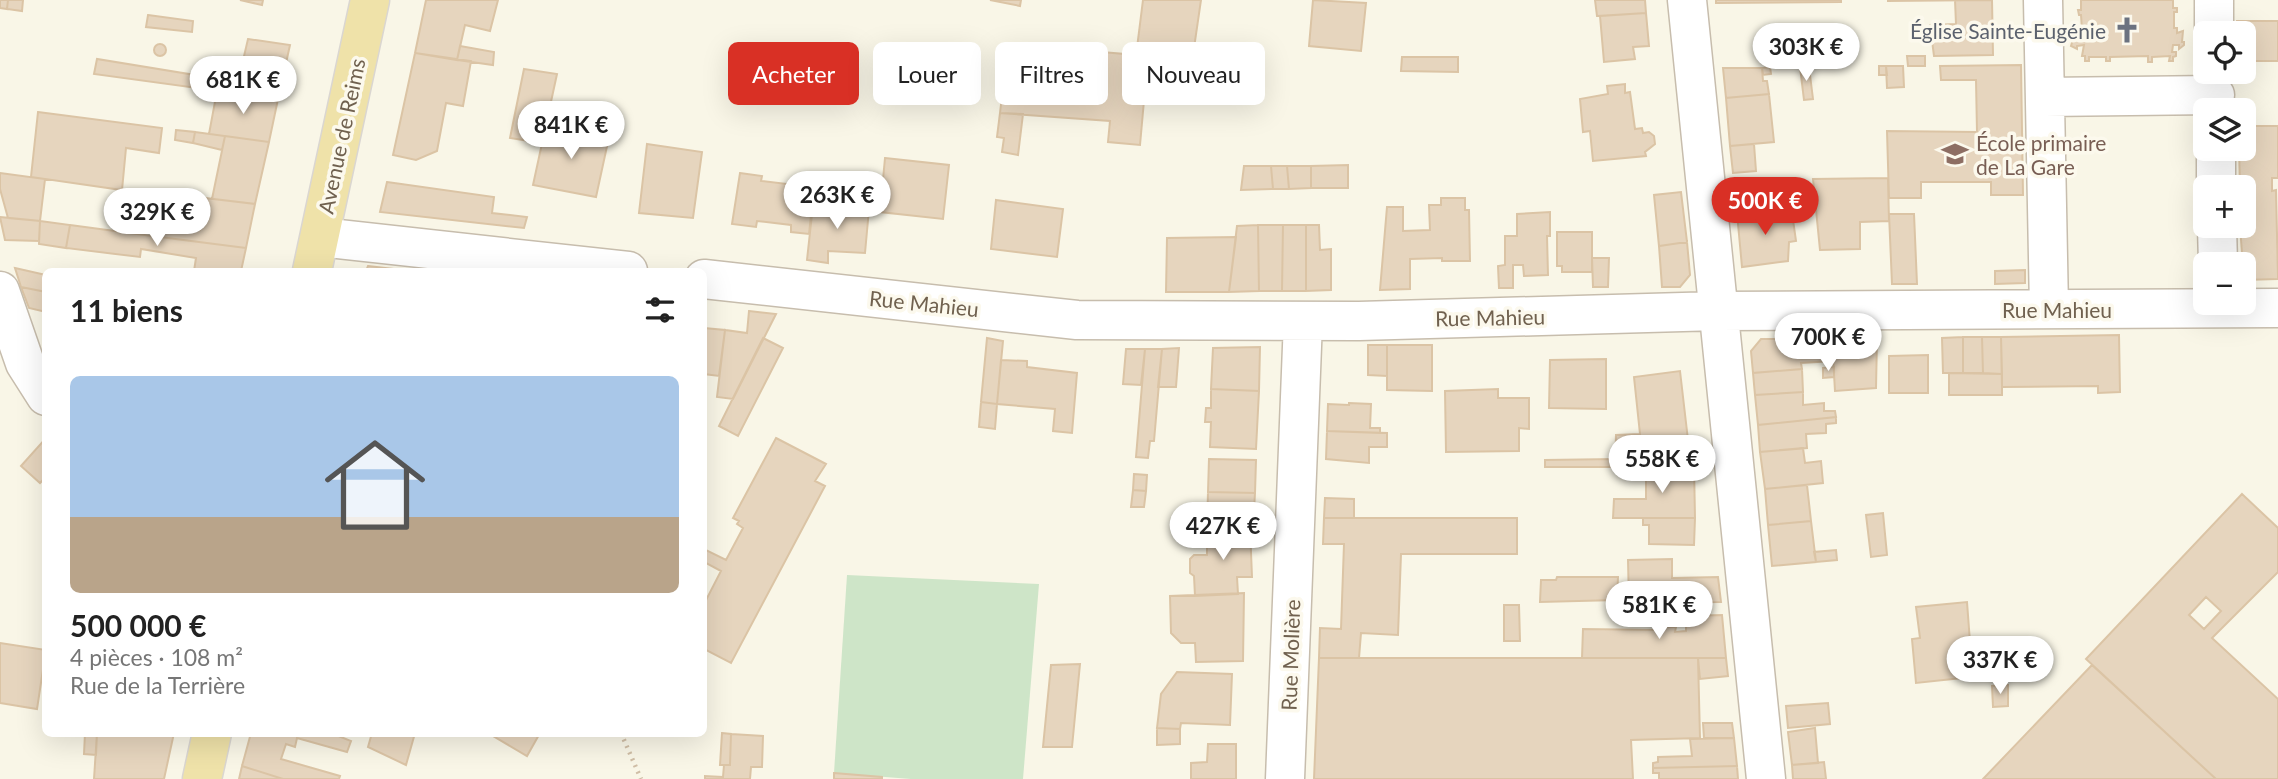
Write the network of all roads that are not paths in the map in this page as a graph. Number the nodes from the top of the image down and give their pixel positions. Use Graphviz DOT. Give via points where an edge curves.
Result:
graph roads {
  1 [pos="370,0"];
  2 [pos="1687,0"];
  3 [pos="2043,0"];
  4 [pos="2214,0"];
  5 [pos="2214,21"];
  6 [pos="2215,92"];
  7 [pos="2045,97"];
  8 [pos="316,254"];
  9 [pos="573,268"];
  10 [pos="707,279"];
  11 [pos="1,295"];
  12 [pos="2193,306"];
  13 [pos="2256,307"];
  14 [pos="2278,308"];
  15 [pos="2049,309"];
  16 [pos="1718,311"];
  17 [pos="1303,321"];
  18 [pos="9,346"];
  19 [pos="42,390"];
  20 [pos="211,737"];
  21 [pos="202,779"];
  22 [pos="1285,779"];
  23 [pos="1766,779"];
  1 -- 8 [label="main road, Avenue de Reims"];
  2 -- 16 [label="street"];
  3 -- 7 [label="street"];
  4 -- 5 [label="street"];
  6 -- 7 [label="street"];
  7 -- 15 [label="street"];
  8 -- 9 [label="street"];
  10 -- 17 [label="street, Rue Mahieu" via="1077,320"];
  11 -- 18 [label="street"];
  12 -- 15 [label="street, Rue Mahieu"];
  13 -- 14 [label="street, Rue Mahieu"];
  15 -- 16 [label="street, Rue Mahieu"];
  16 -- 17 [label="street, Rue Mahieu"];
  16 -- 23 [label="street"];
  17 -- 22 [label="street, Rue Molière"];
  18 -- 19 [label="street"];
  20 -- 21 [label="main road"];
}
